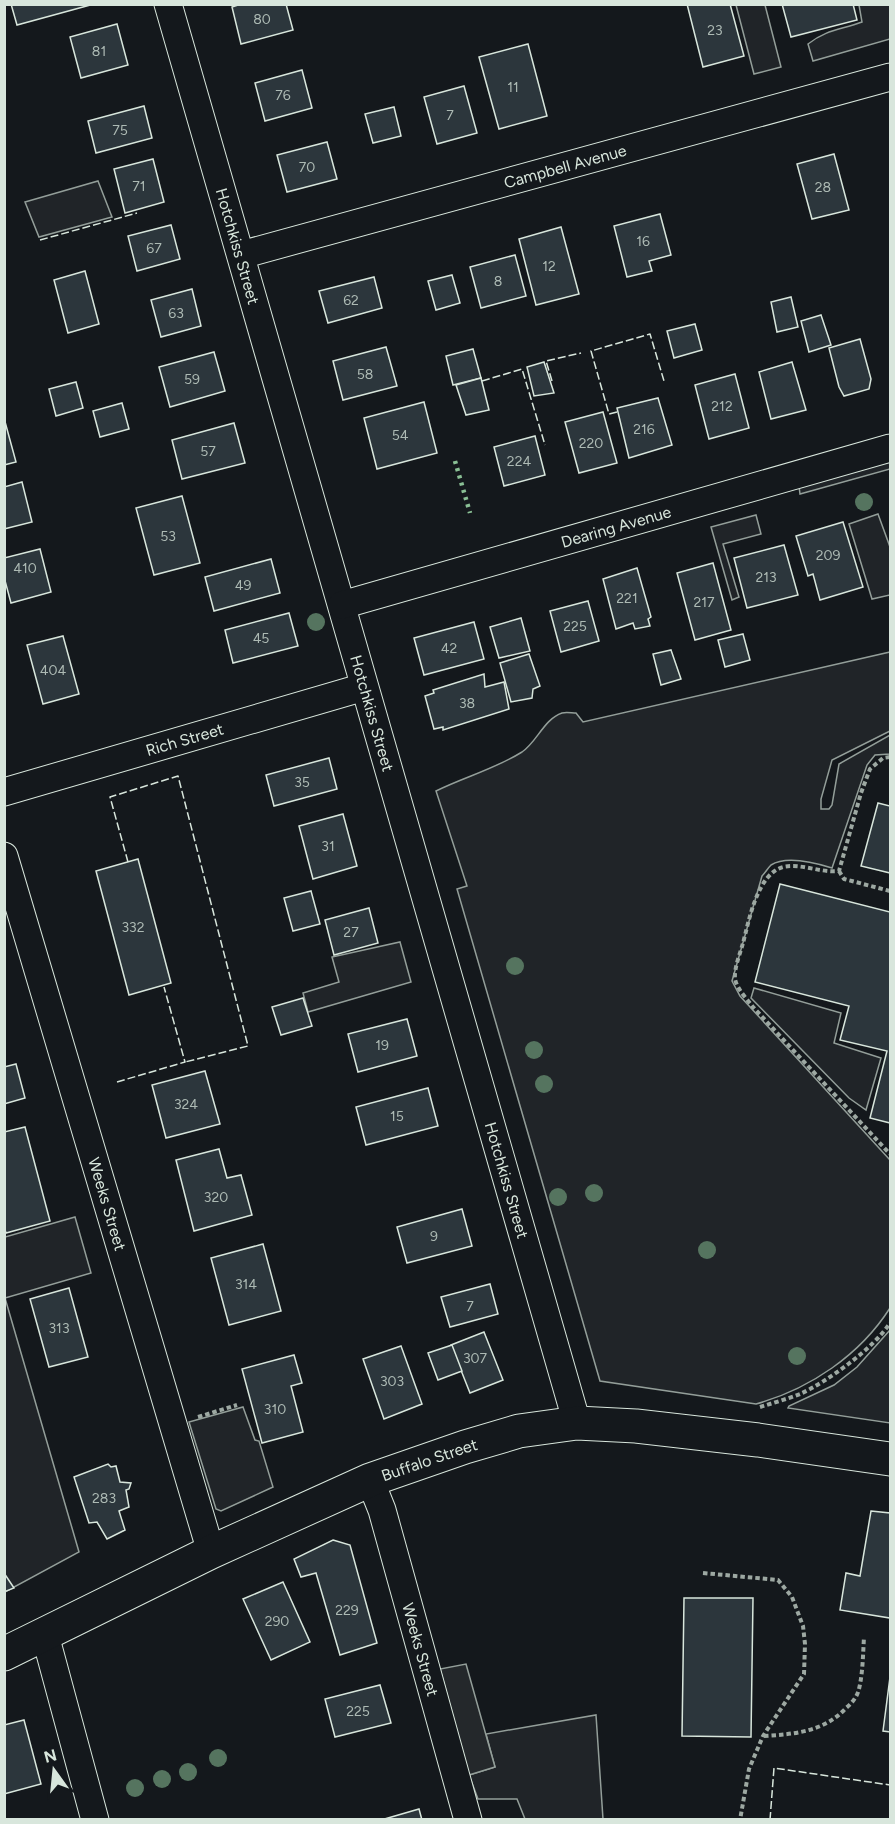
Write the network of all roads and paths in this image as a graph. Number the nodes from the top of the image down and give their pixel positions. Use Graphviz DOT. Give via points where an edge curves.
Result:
graph roads {
  1 [pos="168,4"];
  2 [pos="891,77"];
  3 [pos="241,255"];
  4 [pos="891,448"];
  5 [pos="342,605"];
  6 [pos="364,687"];
  7 [pos="891,758"];
  8 [pos="4,792"];
  9 [pos="4,856"];
  10 [pos="838,871"];
  11 [pos="891,891"];
  12 [pos="891,1154"];
  13 [pos="891,1323"];
  14 [pos="237,1405"];
  15 [pos="757,1408"];
  16 [pos="577,1423"];
  17 [pos="172,1425"];
  18 [pos="891,1460"];
  19 [pos="370,1480"];
  20 [pos="211,1552"];
  21 [pos="703,1573"];
  22 [pos="45,1635"];
  23 [pos="864,1637"];
  24 [pos="4,1654"];
  25 [pos="763,1736"];
  26 [pos="95,1820"];
  27 [pos="468,1820"];
  28 [pos="740,1820"];
  1 -- 3 [label="street, Hotchkiss Street"];
  2 -- 3 [label="street, Campbell Avenue"];
  3 -- 5 [label="street, Hotchkiss Street"];
  4 -- 5 [label="street, Dearing Avenue"];
  5 -- 6 [label="street, Hotchkiss Street"];
  6 -- 8 [label="street, Rich Street"];
  6 -- 16 [label="street, Hotchkiss Street"];
  7 -- 10 [label="path" via="883,758 870,770"];
  9 -- 17 [label="street, Weeks Street"];
  10 -- 11 [label="path" via="844,879"];
  10 -- 12 [label="path" via="797,866 773,873 754,900 735,979 753,1007"];
  13 -- 15 [label="path" via="858,1356 829,1377 800,1394"];
  14 -- 17 [label="path"];
  16 -- 18 [label="street, Buffalo Street" via="758,1440"];
  16 -- 19 [label="street, Buffalo Street" via="508,1434"];
  17 -- 20 [label="street, Weeks Street"];
  19 -- 20 [label="street, Buffalo Street"];
  19 -- 27 [label="street, Weeks Street" via="382,1510"];
  20 -- 22 [label="street, Buffalo Street"];
  21 -- 25 [label="path" via="778,1580 796,1603 803,1626 804,1674"];
  22 -- 24 [label="street, Buffalo Street"];
  22 -- 26 [label="street"];
  23 -- 25 [label="path" via="859,1690 838,1717 797,1733"];
  25 -- 28 [label="path" via="749,1769"];
}
